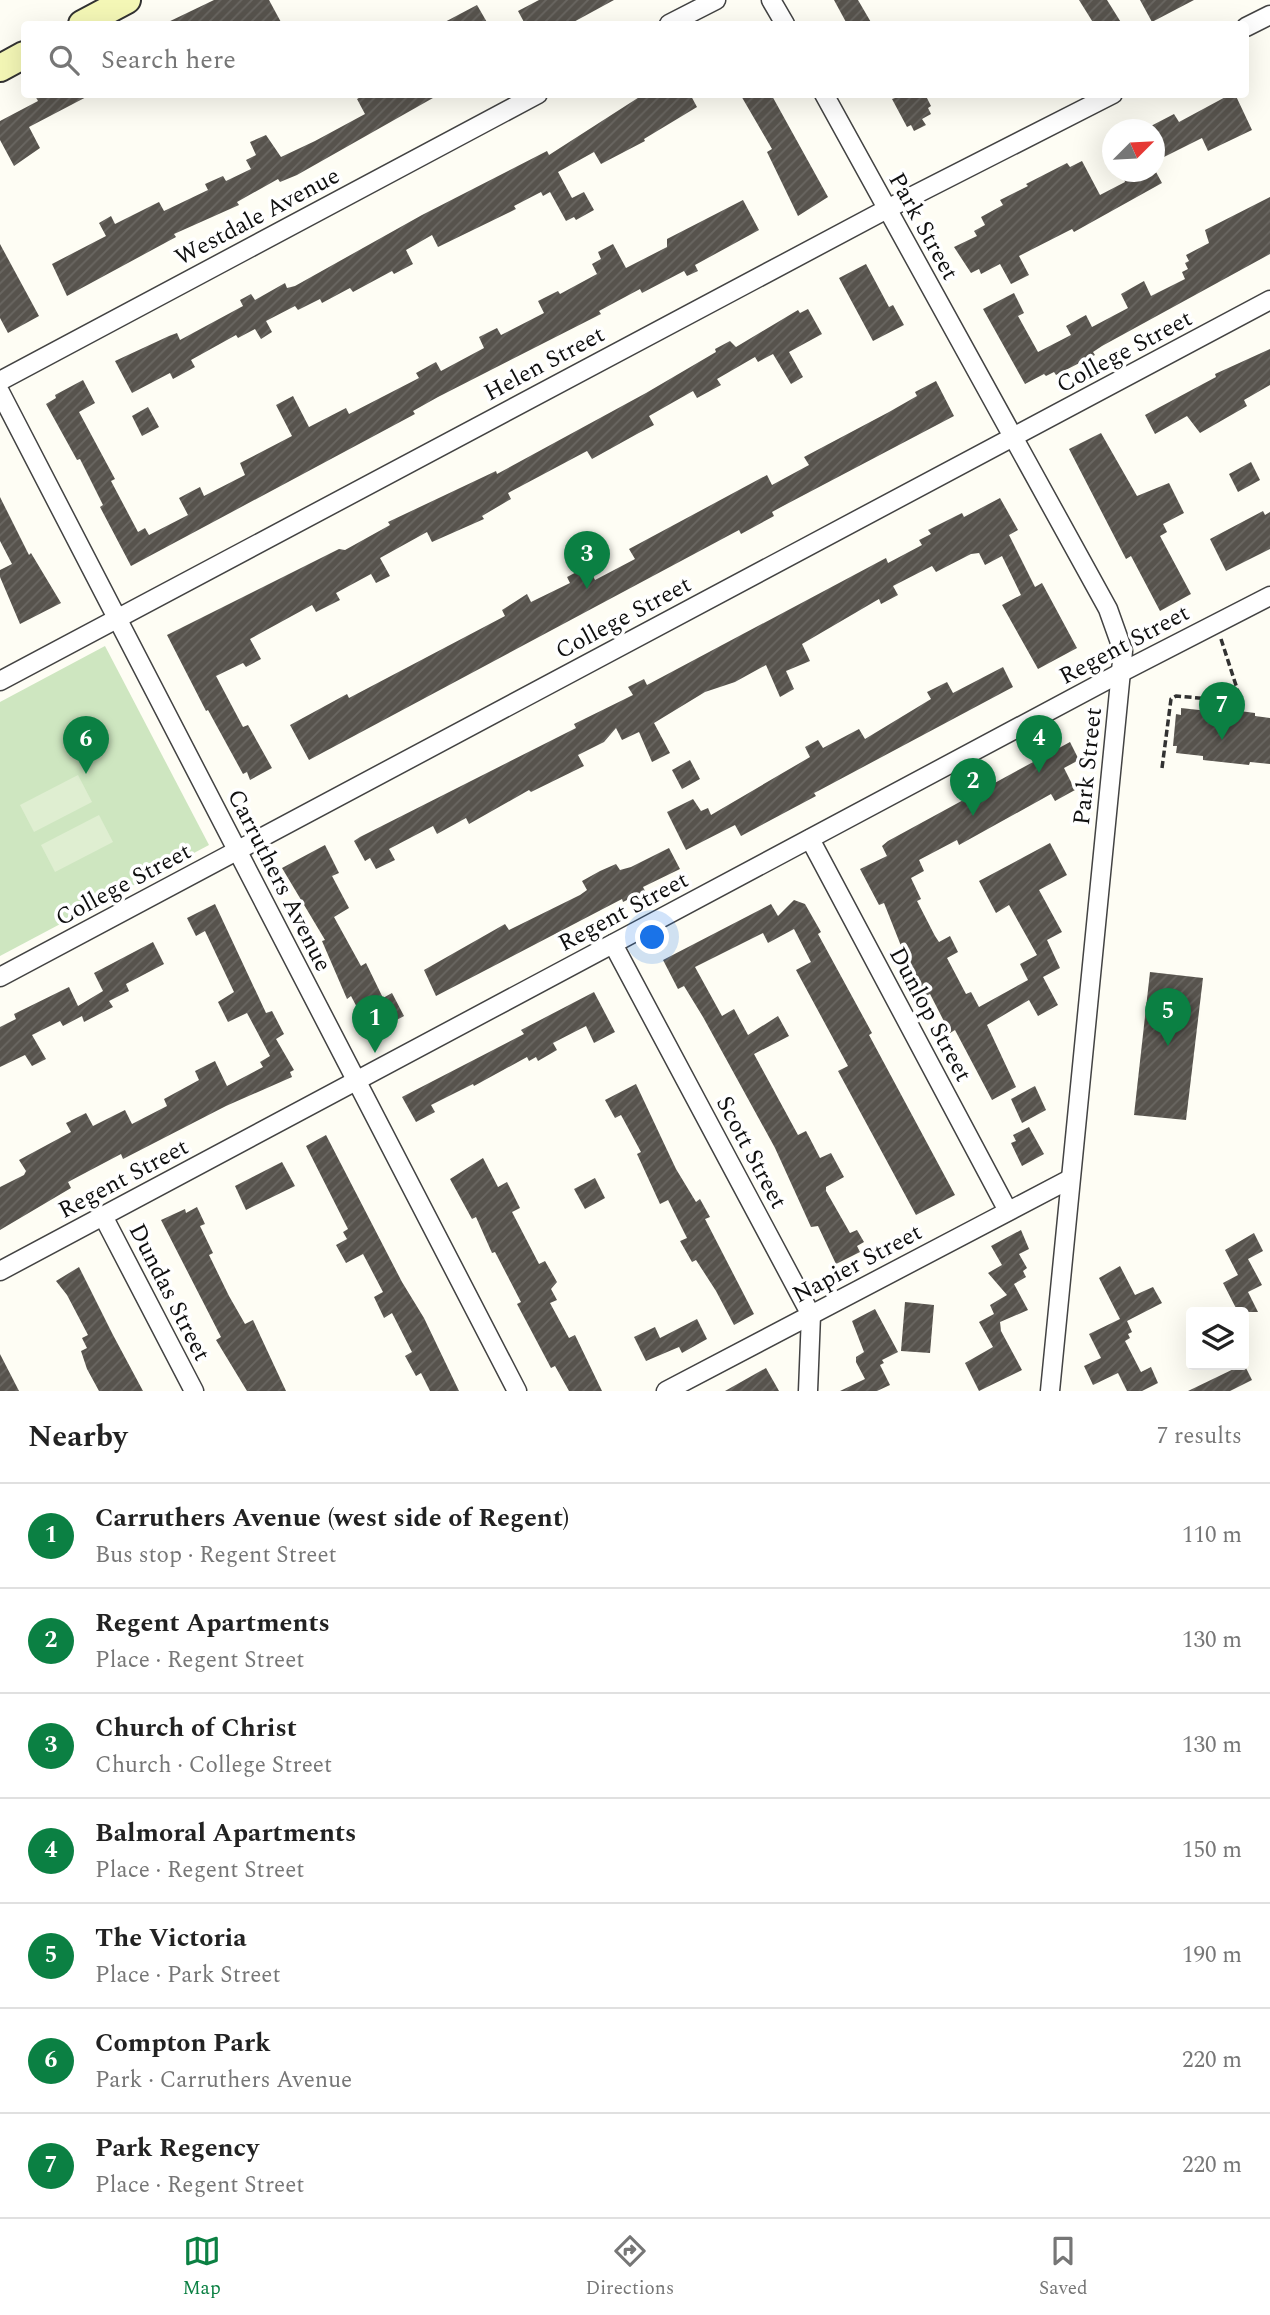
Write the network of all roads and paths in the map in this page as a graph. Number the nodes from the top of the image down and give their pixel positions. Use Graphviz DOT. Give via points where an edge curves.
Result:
graph roads {
  1 [pos="127,0"];
  2 [pos="716,0"];
  3 [pos="771,0"];
  4 [pos="1270,15"];
  5 [pos="88,21"];
  6 [pos="676,21"];
  7 [pos="783,21"];
  8 [pos="1249,25"];
  9 [pos="21,57"];
  10 [pos="0,68"];
  11 [pos="531,98"];
  12 [pos="826,98"];
  13 [pos="1105,98"];
  14 [pos="887,209"];
  15 [pos="1270,300"];
  16 [pos="0,381"];
  17 [pos="0,392"];
  18 [pos="1013,438"];
  19 [pos="1270,596"];
  20 [pos="116,617"];
  21 [pos="1222,639"];
  22 [pos="1122,672"];
  23 [pos="0,681"];
  24 [pos="1234,707"];
  25 [pos="1242,707"];
  26 [pos="1162,768"];
  27 [pos="810,839"];
  28 [pos="237,851"];
  29 [pos="613,944"];
  30 [pos="0,977"];
  31 [pos="356,1081"];
  32 [pos="1070,1179"];
  33 [pos="1008,1212"];
  34 [pos="103,1216"];
  35 [pos="0,1271"];
  36 [pos="811,1315"];
  37 [pos="194,1391"];
  38 [pos="517,1391"];
  39 [pos="666,1391"];
  40 [pos="808,1391"];
  41 [pos="1050,1391"];
  1 -- 5 [label="street"];
  2 -- 6 [label="street"];
  3 -- 7 [label="street"];
  4 -- 8 [label="street"];
  9 -- 10 [label="street"];
  11 -- 16 [label="street, Westdale Avenue"];
  12 -- 14 [label="street, Park Street"];
  13 -- 14 [label="street, Helen Street"];
  14 -- 18 [label="street, Park Street"];
  14 -- 20 [label="street, Helen Street"];
  15 -- 18 [label="street, College Street"];
  17 -- 20 [label="street, Carruthers Avenue"];
  18 -- 22 [label="street, Park Street" via="1108,610 1124,651"];
  18 -- 28 [label="street, College Street"];
  19 -- 22 [label="street, Regent Street"];
  20 -- 23 [label="street, Helen Street"];
  20 -- 28 [label="street, Carruthers Avenue"];
  21 -- 25 [label="path"];
  22 -- 27 [label="street, Regent Street"];
  22 -- 32 [label="street, Park Street"];
  24 -- 26 [label="path" via="1222,700 1171,699"];
  27 -- 29 [label="street, Regent Street"];
  27 -- 33 [label="street, Dunlop Street"];
  28 -- 30 [label="street, College Street"];
  28 -- 31 [label="street, Carruthers Avenue"];
  29 -- 31 [label="street, Regent Street"];
  29 -- 36 [label="street, Scott Street"];
  31 -- 34 [label="street, Regent Street"];
  31 -- 38 [label="street, Carruthers Avenue"];
  32 -- 33 [label="street, Napier Street"];
  32 -- 41 [label="street, Park Street"];
  33 -- 36 [label="street, Napier Street"];
  34 -- 35 [label="street, Regent Street"];
  34 -- 37 [label="street, Dundas Street"];
  36 -- 39 [label="street, Napier Street"];
  36 -- 40 [label="street"];
}
